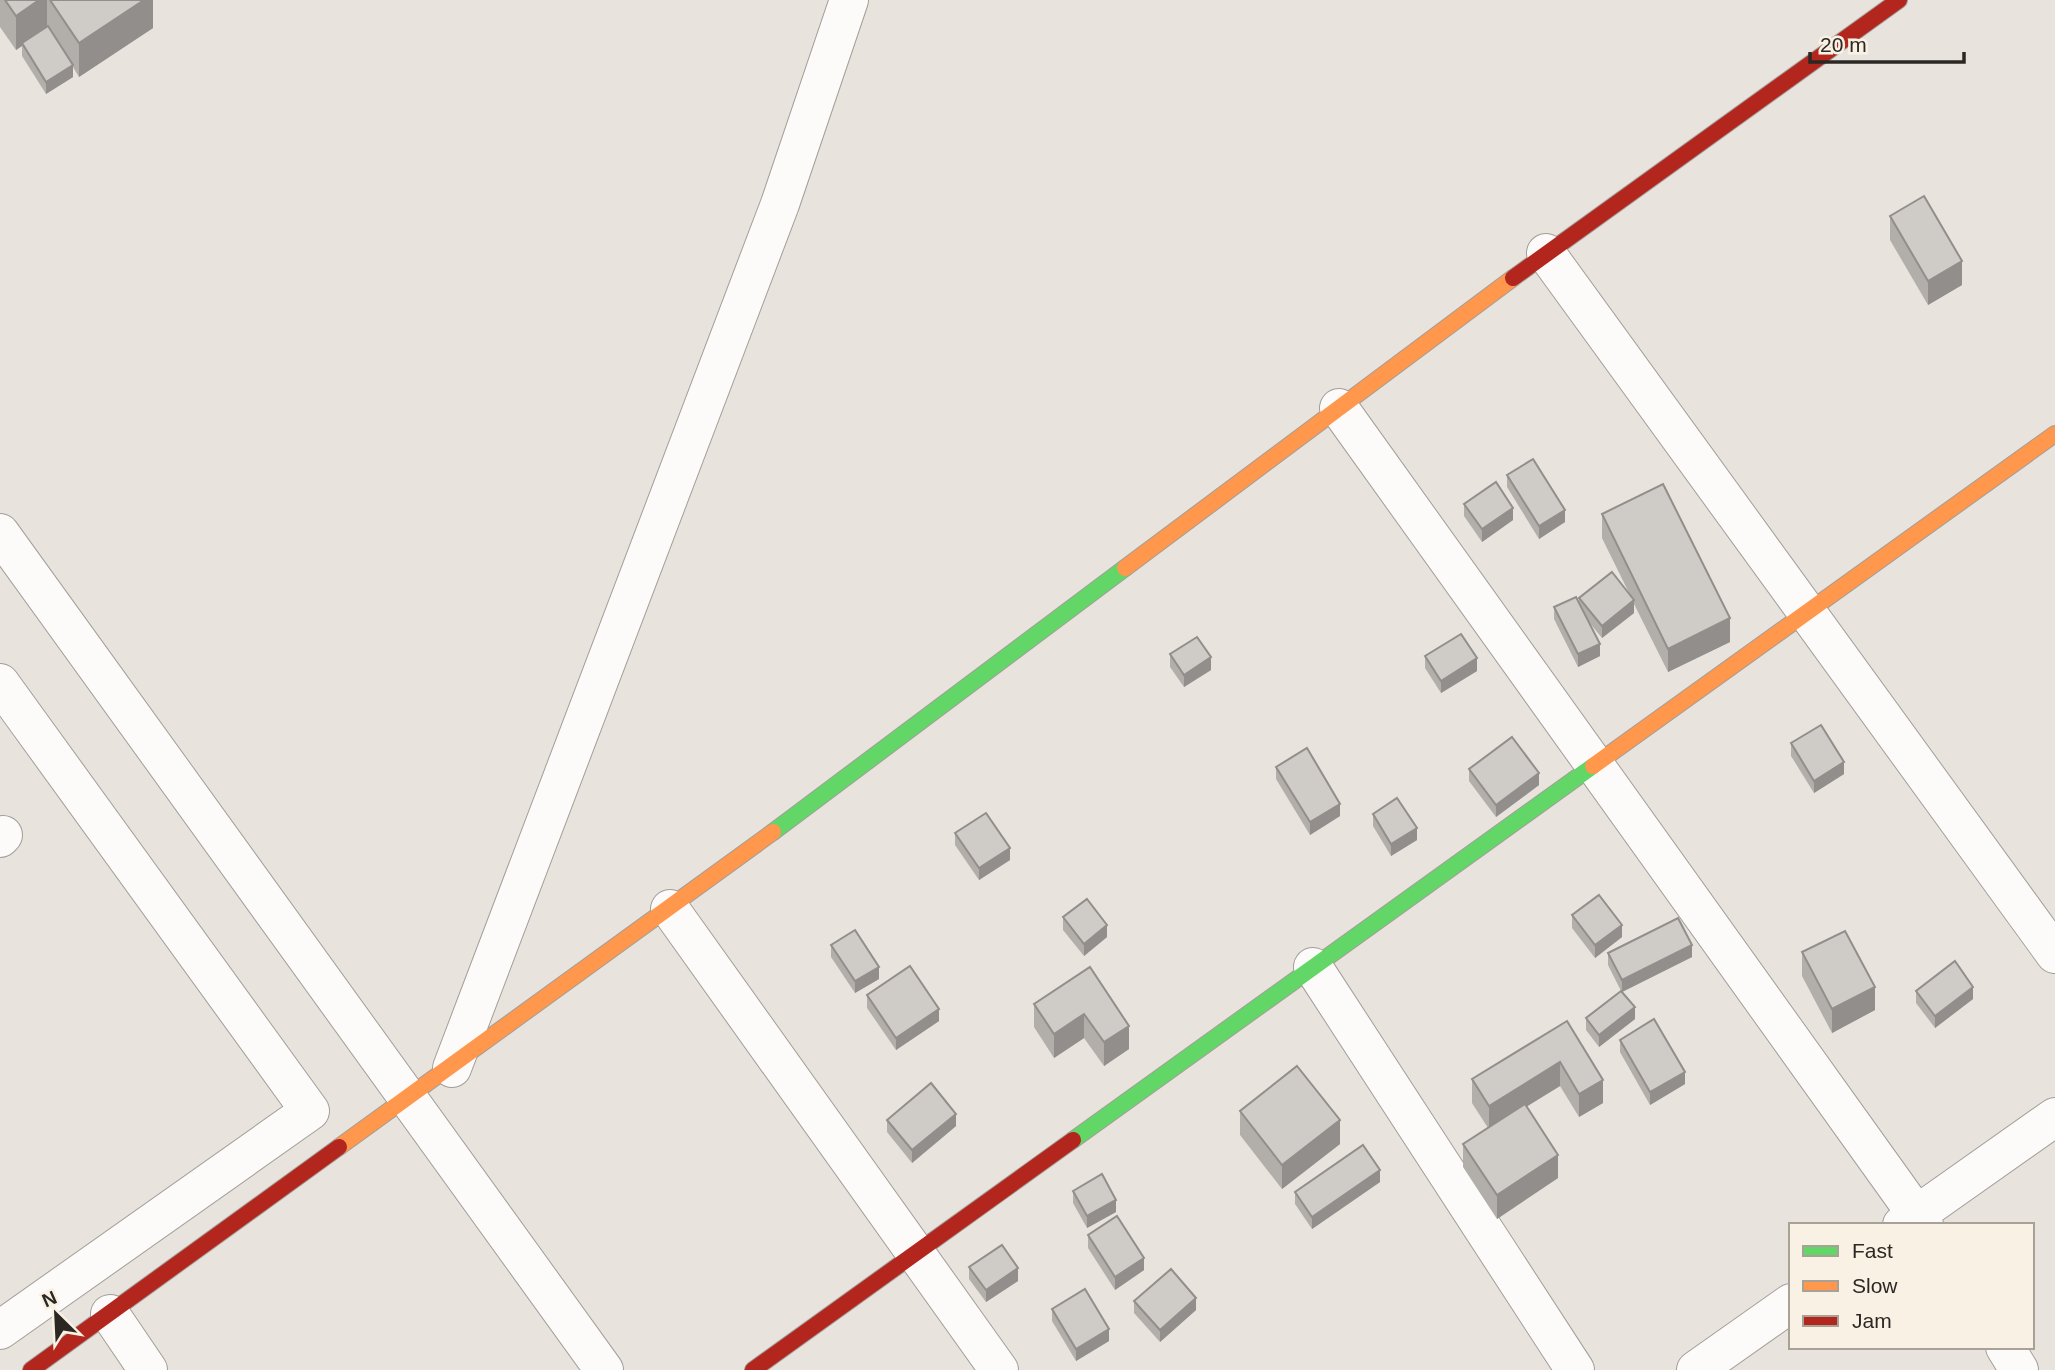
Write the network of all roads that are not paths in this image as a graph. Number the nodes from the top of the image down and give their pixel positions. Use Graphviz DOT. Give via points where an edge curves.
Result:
graph roads {
  1 [pos="849,0"];
  2 [pos="1899,0"];
  3 [pos="1546,253"];
  4 [pos="1339,408"];
  5 [pos="2055,434"];
  6 [pos="0,533"];
  7 [pos="1807,612"];
  8 [pos="0,683"];
  9 [pos="1595,764"];
  10 [pos="670,909"];
  11 [pos="2055,954"];
  12 [pos="1313,967"];
  13 [pos="452,1068"];
  14 [pos="409,1099"];
  15 [pos="2055,1117"];
  16 [pos="1915,1221"];
  17 [pos="916,1254"];
  18 [pos="1789,1304"];
  19 [pos="110,1314"];
  20 [pos="0,1330"];
  21 [pos="2006,1349"];
  22 [pos="31,1370"];
  23 [pos="148,1370"];
  24 [pos="604,1370"];
  25 [pos="753,1370"];
  26 [pos="999,1370"];
  27 [pos="1575,1370"];
  28 [pos="1696,1370"];
  29 [pos="2020,1370"];
  1 -- 13 [label="street" via="780,204"];
  2 -- 3 [label="street"];
  3 -- 4 [label="street"];
  3 -- 7 [label="street"];
  4 -- 9 [label="street"];
  4 -- 10 [label="street"];
  5 -- 7 [label="street"];
  6 -- 14 [label="street"];
  7 -- 9 [label="street"];
  7 -- 11 [label="street"];
  8 -- 20 [label="street" via="310,1111"];
  9 -- 12 [label="street"];
  9 -- 16 [label="street"];
  10 -- 13 [label="street"];
  10 -- 17 [label="street"];
  12 -- 17 [label="street"];
  12 -- 27 [label="street"];
  13 -- 14 [label="street"];
  14 -- 19 [label="street"];
  14 -- 24 [label="street"];
  15 -- 16 [label="street"];
  17 -- 25 [label="street"];
  17 -- 26 [label="street"];
  18 -- 28 [label="street"];
  19 -- 22 [label="street"];
  19 -- 23 [label="street"];
  21 -- 29 [label="street"];
}
